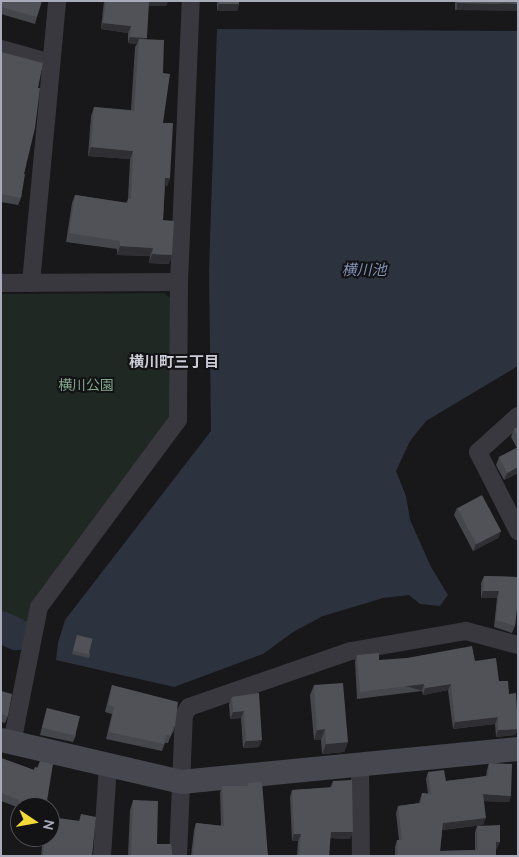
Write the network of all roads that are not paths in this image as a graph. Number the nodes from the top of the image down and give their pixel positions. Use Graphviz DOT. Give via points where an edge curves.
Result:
graph roads {
  1 [pos="57,1"];
  2 [pos="191,1"];
  3 [pos="1,49"];
  4 [pos="51,63"];
  5 [pos="179,282"];
  6 [pos="1,283"];
  7 [pos="31,283"];
  8 [pos="518,416"];
  9 [pos="518,531"];
  10 [pos="518,645"];
  11 [pos="7,741"];
  12 [pos="518,749"];
  13 [pos="108,765"];
  14 [pos="360,766"];
  15 [pos="181,782"];
  16 [pos="102,856"];
  17 [pos="178,856"];
  18 [pos="362,856"];
  1 -- 4 [label="street"];
  2 -- 5 [label="street"];
  3 -- 4 [label="street"];
  4 -- 7 [label="street"];
  5 -- 7 [label="street"];
  5 -- 11 [label="street" via="178,420 39,607"];
  6 -- 7 [label="street"];
  8 -- 9 [label="street" via="478,452"];
  10 -- 15 [label="street" via="466,631 351,651 189,707 184,715"];
  11 -- 13 [label="street"];
  12 -- 14 [label="street"];
  13 -- 15 [label="street"];
  13 -- 16 [label="street"];
  14 -- 15 [label="street"];
  14 -- 18 [label="street"];
  15 -- 17 [label="street"];
}
